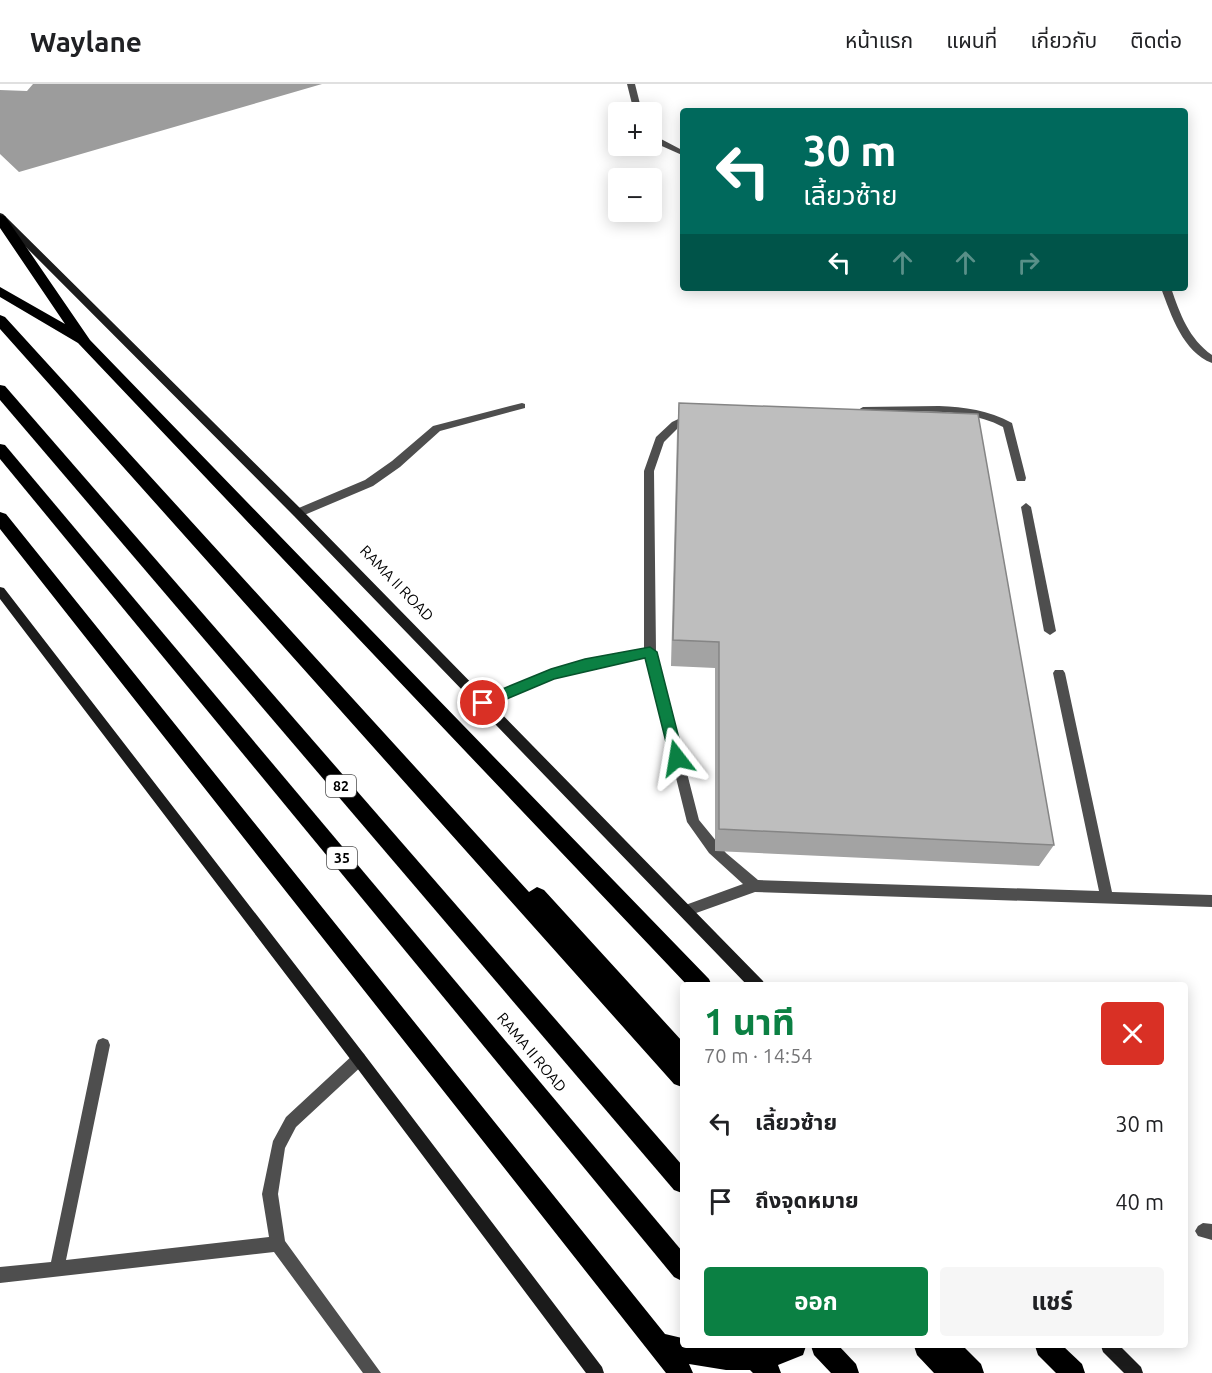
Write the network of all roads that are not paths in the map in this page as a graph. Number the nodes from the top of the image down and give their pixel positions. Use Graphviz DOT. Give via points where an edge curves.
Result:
graph roads {
  1 [pos="631,84"];
  2 [pos="636,102"];
  3 [pos="662,143"];
  4 [pos="680,152"];
  5 [pos="0,218"];
  6 [pos="0,291"];
  7 [pos="1167,291"];
  8 [pos="0,308"];
  9 [pos="0,320"];
  10 [pos="85,344"];
  11 [pos="1212,360"];
  12 [pos="0,390"];
  13 [pos="522,406"];
  14 [pos="854,410"];
  15 [pos="700,411"];
  16 [pos="0,449"];
  17 [pos="1021,478"];
  18 [pos="1026,507"];
  19 [pos="298,513"];
  20 [pos="0,518"];
  21 [pos="0,591"];
  22 [pos="1050,631"];
  23 [pos="650,652"];
  24 [pos="1059,673"];
  25 [pos="483,703"];
  26 [pos="755,886"];
  27 [pos="1107,897"];
  28 [pos="1212,901"];
  29 [pos="685,911"];
  30 [pos="698,982"];
  31 [pos="754,982"];
  32 [pos="103,1046"];
  33 [pos="680,1054"];
  34 [pos="359,1059"];
  35 [pos="680,1074"];
  36 [pos="680,1180"];
  37 [pos="278,1244"];
  38 [pos="680,1267"];
  39 [pos="57,1268"];
  40 [pos="0,1275"];
  41 [pos="658,1344"];
  42 [pos="748,1348"];
  43 [pos="789,1348"];
  44 [pos="825,1348"];
  45 [pos="928,1348"];
  46 [pos="949,1348"];
  47 [pos="1049,1348"];
  48 [pos="1111,1348"];
  49 [pos="373,1373"];
  50 [pos="596,1373"];
  51 [pos="681,1373"];
  52 [pos="769,1373"];
  53 [pos="847,1373"];
  54 [pos="951,1373"];
  55 [pos="972,1373"];
  56 [pos="1073,1373"];
  57 [pos="1136,1373"];
  1 -- 2 [label="street"];
  3 -- 4 [label="street"];
  5 -- 10 [label="highway"];
  5 -- 19 [label="main road, RAMA II ROAD"];
  6 -- 10 [label="highway"];
  7 -- 11 [label="street" via="1188,339"];
  8 -- 33 [label="highway"];
  9 -- 35 [label="highway"];
  10 -- 30 [label="highway"];
  12 -- 36 [label="highway, 82"];
  13 -- 19 [label="street" via="437,428 369,483"];
  14 -- 17 [label="street" via="945,411 996,417 1008,425"];
  15 -- 23 [label="street" via="676,424 660,440 649,471"];
  16 -- 38 [label="highway, RAMA II ROAD / 35"];
  18 -- 22 [label="street"];
  19 -- 25 [label="main road, RAMA II ROAD"];
  20 -- 41 [label="highway"];
  21 -- 34 [label="main road"];
  23 -- 25 [label="street" via="551,674"];
  23 -- 26 [label="street" via="693,822 722,860"];
  24 -- 27 [label="street"];
  25 -- 29 [label="main road, RAMA II ROAD"];
  26 -- 27 [label="street"];
  26 -- 29 [label="street"];
  27 -- 28 [label="street"];
  29 -- 31 [label="main road, RAMA II ROAD"];
  32 -- 39 [label="street"];
  34 -- 37 [label="street" via="291,1122 278,1146 270,1194"];
  34 -- 50 [label="main road"];
  37 -- 39 [label="street"];
  37 -- 49 [label="street"];
  39 -- 40 [label="street"];
  41 -- 43 [label="highway" via="733,1359 762,1358"];
  41 -- 51 [label="highway"];
  42 -- 52 [label="highway"];
  44 -- 53 [label="highway"];
  45 -- 54 [label="highway"];
  46 -- 55 [label="highway"];
  47 -- 56 [label="highway"];
  48 -- 57 [label="main road"];
}
